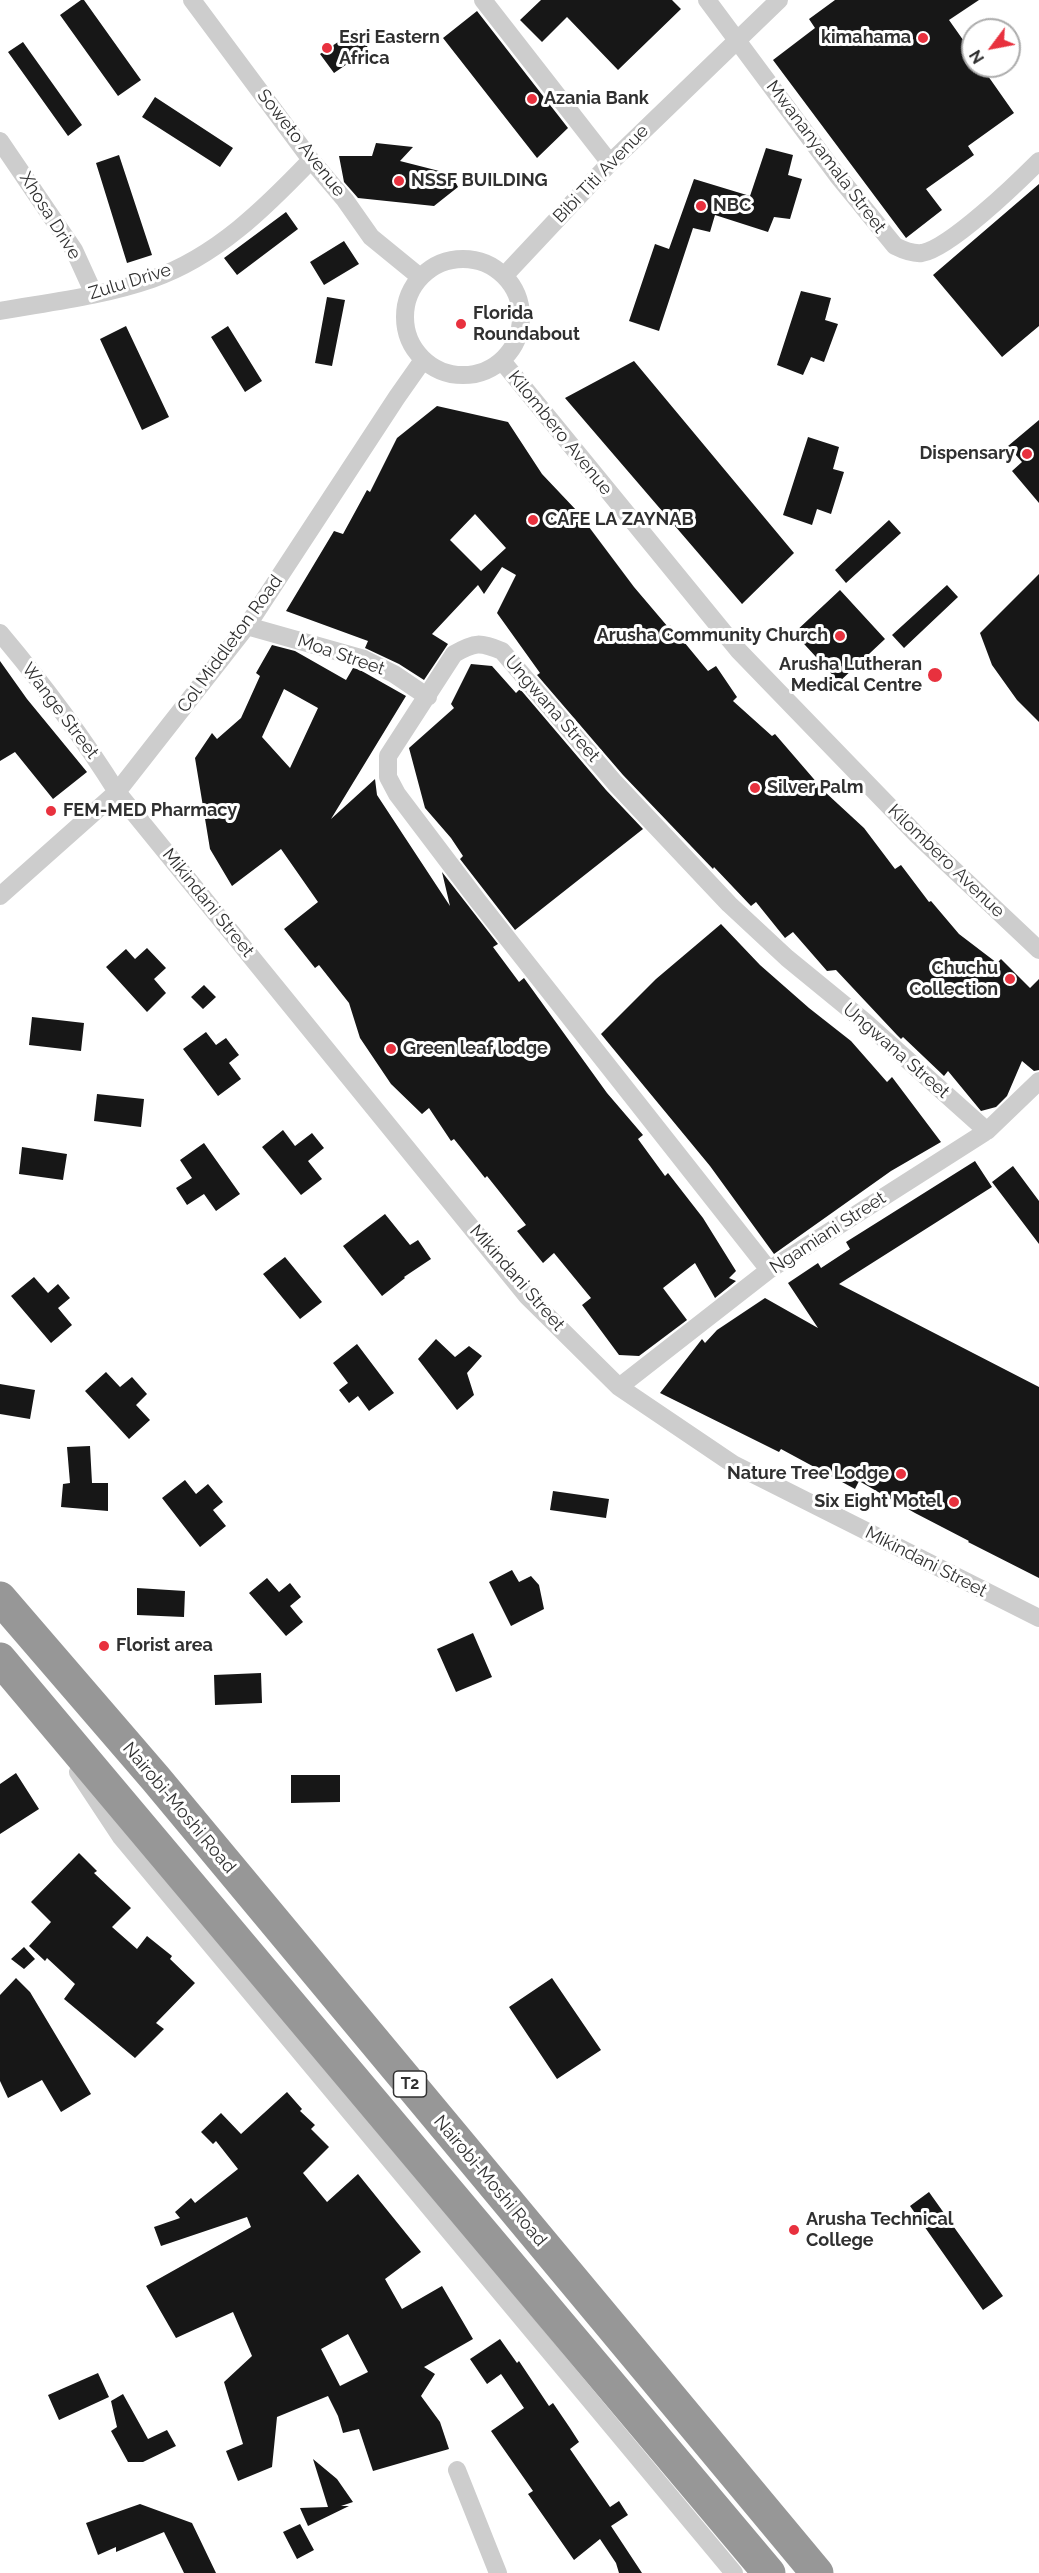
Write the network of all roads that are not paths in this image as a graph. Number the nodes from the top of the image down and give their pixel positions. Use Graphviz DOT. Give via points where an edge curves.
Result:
graph roads {
  1 [pos="192,0"];
  2 [pos="483,0"];
  3 [pos="706,0"];
  4 [pos="779,0"];
  5 [pos="737,40"];
  6 [pos="0,141"];
  7 [pos="312,160"];
  8 [pos="1039,161"];
  9 [pos="610,163"];
  10 [pos="504,276"];
  11 [pos="420,277"];
  12 [pos="94,294"];
  13 [pos="0,311"];
  14 [pos="423,360"];
  15 [pos="502,361"];
  16 [pos="248,626"];
  17 [pos="0,633"];
  18 [pos="428,697"];
  19 [pos="117,792"];
  20 [pos="0,896"];
  21 [pos="1039,950"];
  22 [pos="1039,1081"];
  23 [pos="987,1131"];
  24 [pos="769,1270"];
  25 [pos="619,1387"];
  26 [pos="0,1598"];
  27 [pos="1039,1618"];
  28 [pos="0,1659"];
  29 [pos="34,1700"];
  30 [pos="458,2470"];
  31 [pos="498,2573"];
  32 [pos="734,2573"];
  33 [pos="769,2573"];
  34 [pos="817,2573"];
  1 -- 7 [label="street, Soweto Avenue"];
  2 -- 9 [label="street"];
  3 -- 5 [label="street, Mwananyamala Street"];
  4 -- 5 [label="street, Bibi Titi Avenue"];
  5 -- 8 [label="street, Mwananyamala Street" via="837,175 895,246 905,251 922,253 961,231"];
  5 -- 9 [label="street, Bibi Titi Avenue"];
  6 -- 12 [label="street, Xhosa Drive" via="74,250"];
  7 -- 11 [label="street, Soweto Avenue" via="371,237"];
  7 -- 12 [label="street, Zulu Drive" via="225,240 186,264 152,279"];
  9 -- 10 [label="street, Bibi Titi Avenue"];
  10 -- 11 [label="street" via="491,266 461,259 432,267"];
  10 -- 15 [label="street" via="515,291 520,328 514,346"];
  11 -- 14 [label="street" via="408,297 404,319 410,342"];
  12 -- 13 [label="street, Zulu Drive"];
  14 -- 15 [label="street" via="454,375 471,375"];
  14 -- 16 [label="street, Col Middleton Road"];
  15 -- 21 [label="street, Kilombero Avenue" via="739,651 917,835"];
  16 -- 18 [label="street, Moa Street" via="364,659"];
  16 -- 19 [label="street, Col Middleton Road"];
  17 -- 19 [label="street, Wange Street" via="76,728"];
  18 -- 23 [label="street, Ungwana Street" via="454,654 471,644 502,651 615,783 729,904"];
  18 -- 24 [label="street, Ungwana Street" via="387,756 388,777 397,794"];
  19 -- 20 [label="street, Col Middleton Road"];
  19 -- 25 [label="street, Mikindani Street" via="527,1296"];
  22 -- 23 [label="street, Ngamiani Street"];
  23 -- 24 [label="street, Ngamiani Street"];
  24 -- 25 [label="street, Ngamiani Street"];
  25 -- 27 [label="street, Mikindani Street" via="733,1464"];
  26 -- 34 [label="highway, Nairobi-Moshi Road / T2" via="156,1779"];
  28 -- 29 [label="highway, T2"];
  29 -- 32 [label="street" via="121,1837"];
  29 -- 33 [label="highway, T2"];
  30 -- 31 [label="street"];
}
